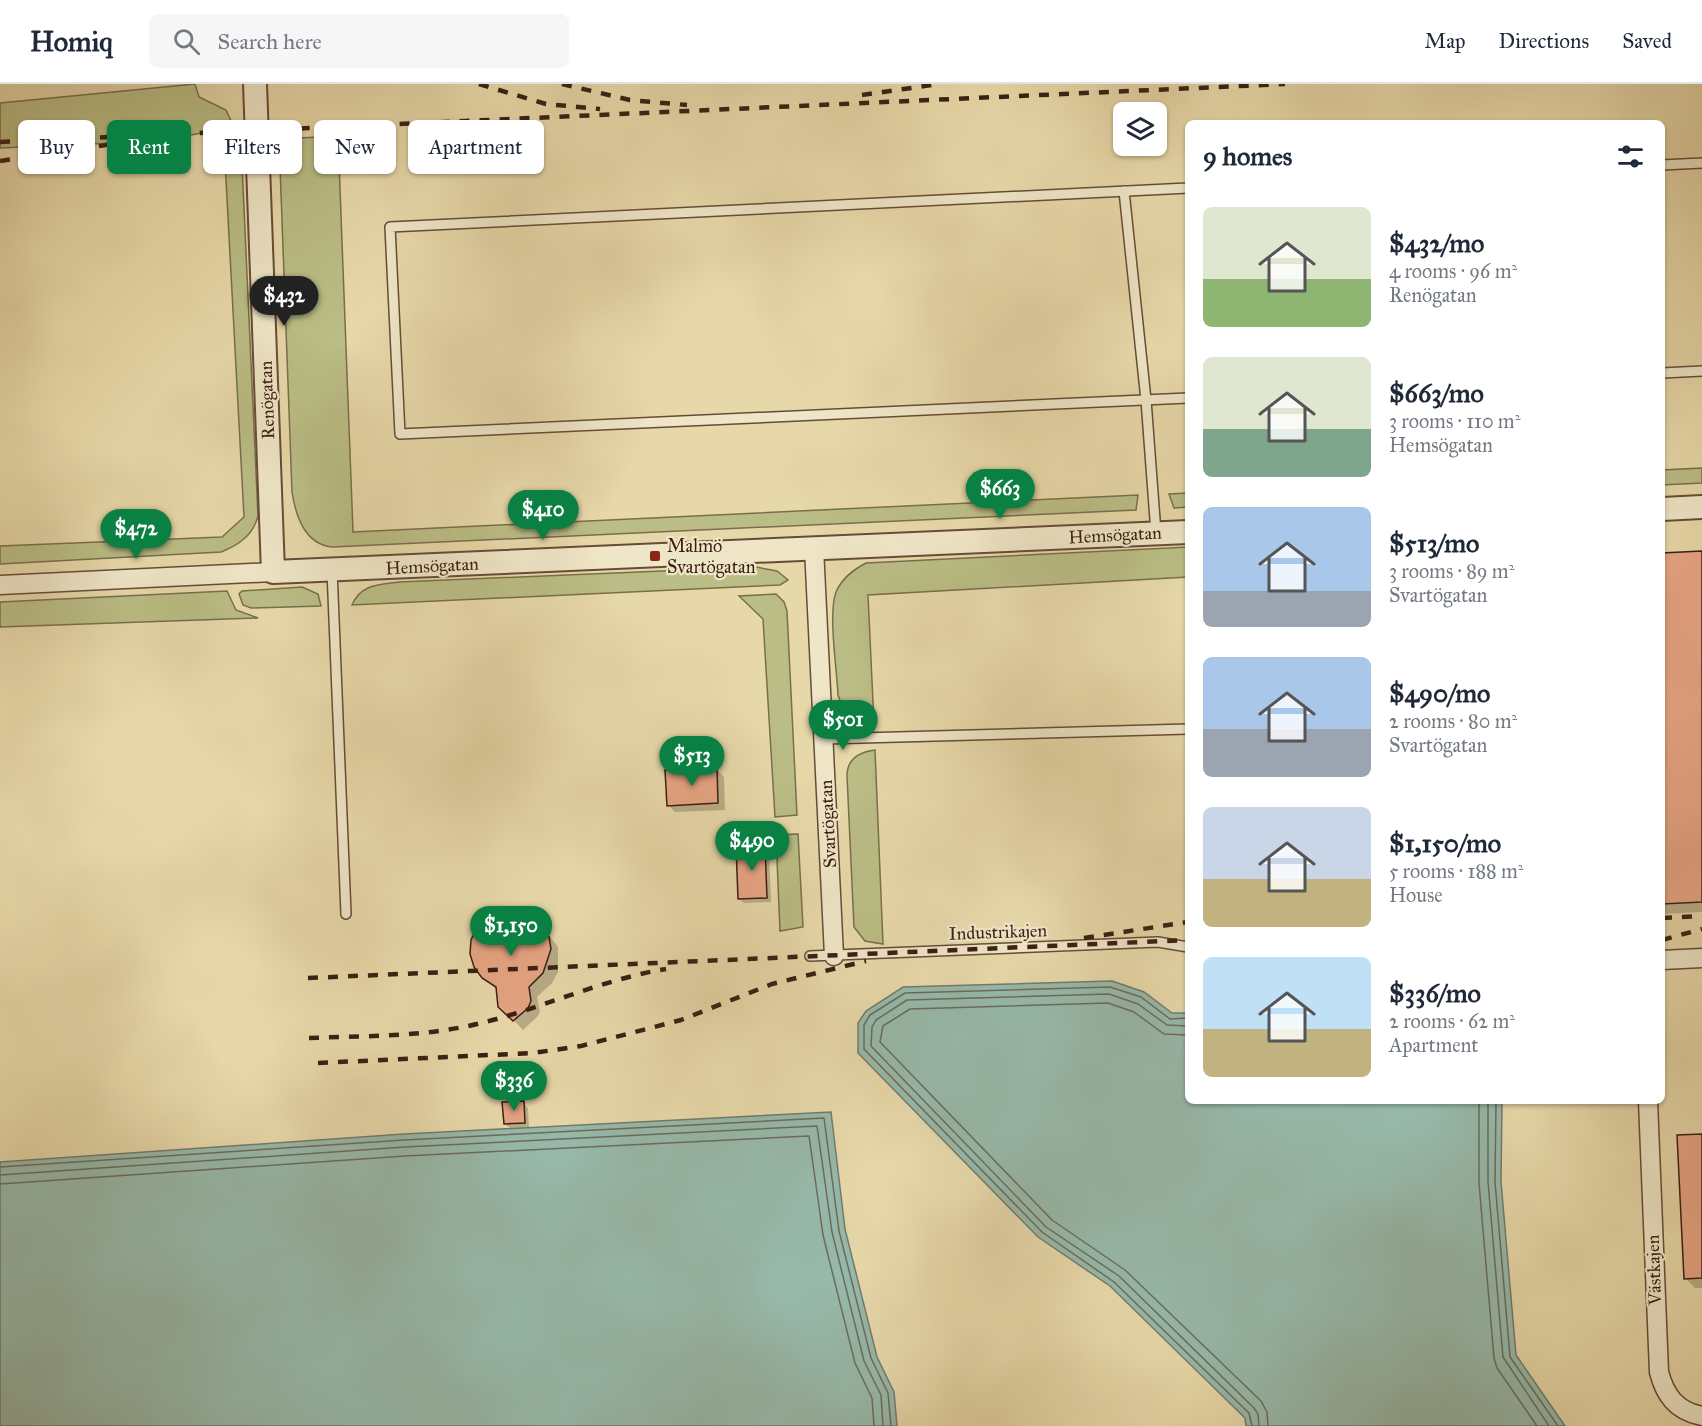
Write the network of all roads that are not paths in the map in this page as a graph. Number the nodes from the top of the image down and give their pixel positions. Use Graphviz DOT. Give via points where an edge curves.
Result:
graph roads {
  1 [pos="255,84"];
  2 [pos="1702,163"];
  3 [pos="1665,165"];
  4 [pos="1185,188"];
  5 [pos="1124,191"];
  6 [pos="1702,371"];
  7 [pos="1665,373"];
  8 [pos="1185,398"];
  9 [pos="1146,400"];
  10 [pos="1702,507"];
  11 [pos="1665,509"];
  12 [pos="1185,532"];
  13 [pos="1155,533"];
  14 [pos="814,548"];
  15 [pos="332,570"];
  16 [pos="273,572"];
  17 [pos="0,585"];
  18 [pos="1185,729"];
  19 [pos="824,739"];
  20 [pos="346,914"];
  21 [pos="1185,946"];
  22 [pos="810,956"];
  23 [pos="834,956"];
  24 [pos="1702,958"];
  25 [pos="1665,960"];
  26 [pos="1647,1104"];
  27 [pos="1702,1416"];
  1 -- 16 [label="street, Renögatan"];
  2 -- 3 [label="lane"];
  4 -- 5 [label="lane"];
  5 -- 9 [label="lane"];
  5 -- 9 [label="lane" via="390,227 400,434"];
  6 -- 7 [label="lane"];
  8 -- 9 [label="lane"];
  9 -- 13 [label="lane"];
  10 -- 11 [label="street"];
  12 -- 13 [label="street, Hemsögatan"];
  13 -- 14 [label="street, Hemsögatan"];
  14 -- 15 [label="street, Hemsögatan"];
  14 -- 19 [label="street, Svartögatan"];
  15 -- 16 [label="street, Hemsögatan"];
  15 -- 20 [label="lane"];
  16 -- 17 [label="street, Hemsögatan"];
  18 -- 19 [label="lane"];
  19 -- 23 [label="street, Svartögatan"];
  21 -- 23 [label="lane, Industrikajen" via="1158,942"];
  22 -- 23 [label="lane, Industrikajen"];
  24 -- 25 [label="street"];
  26 -- 27 [label="street, Västkajen" via="1659,1372 1665,1393 1678,1406"];
}
